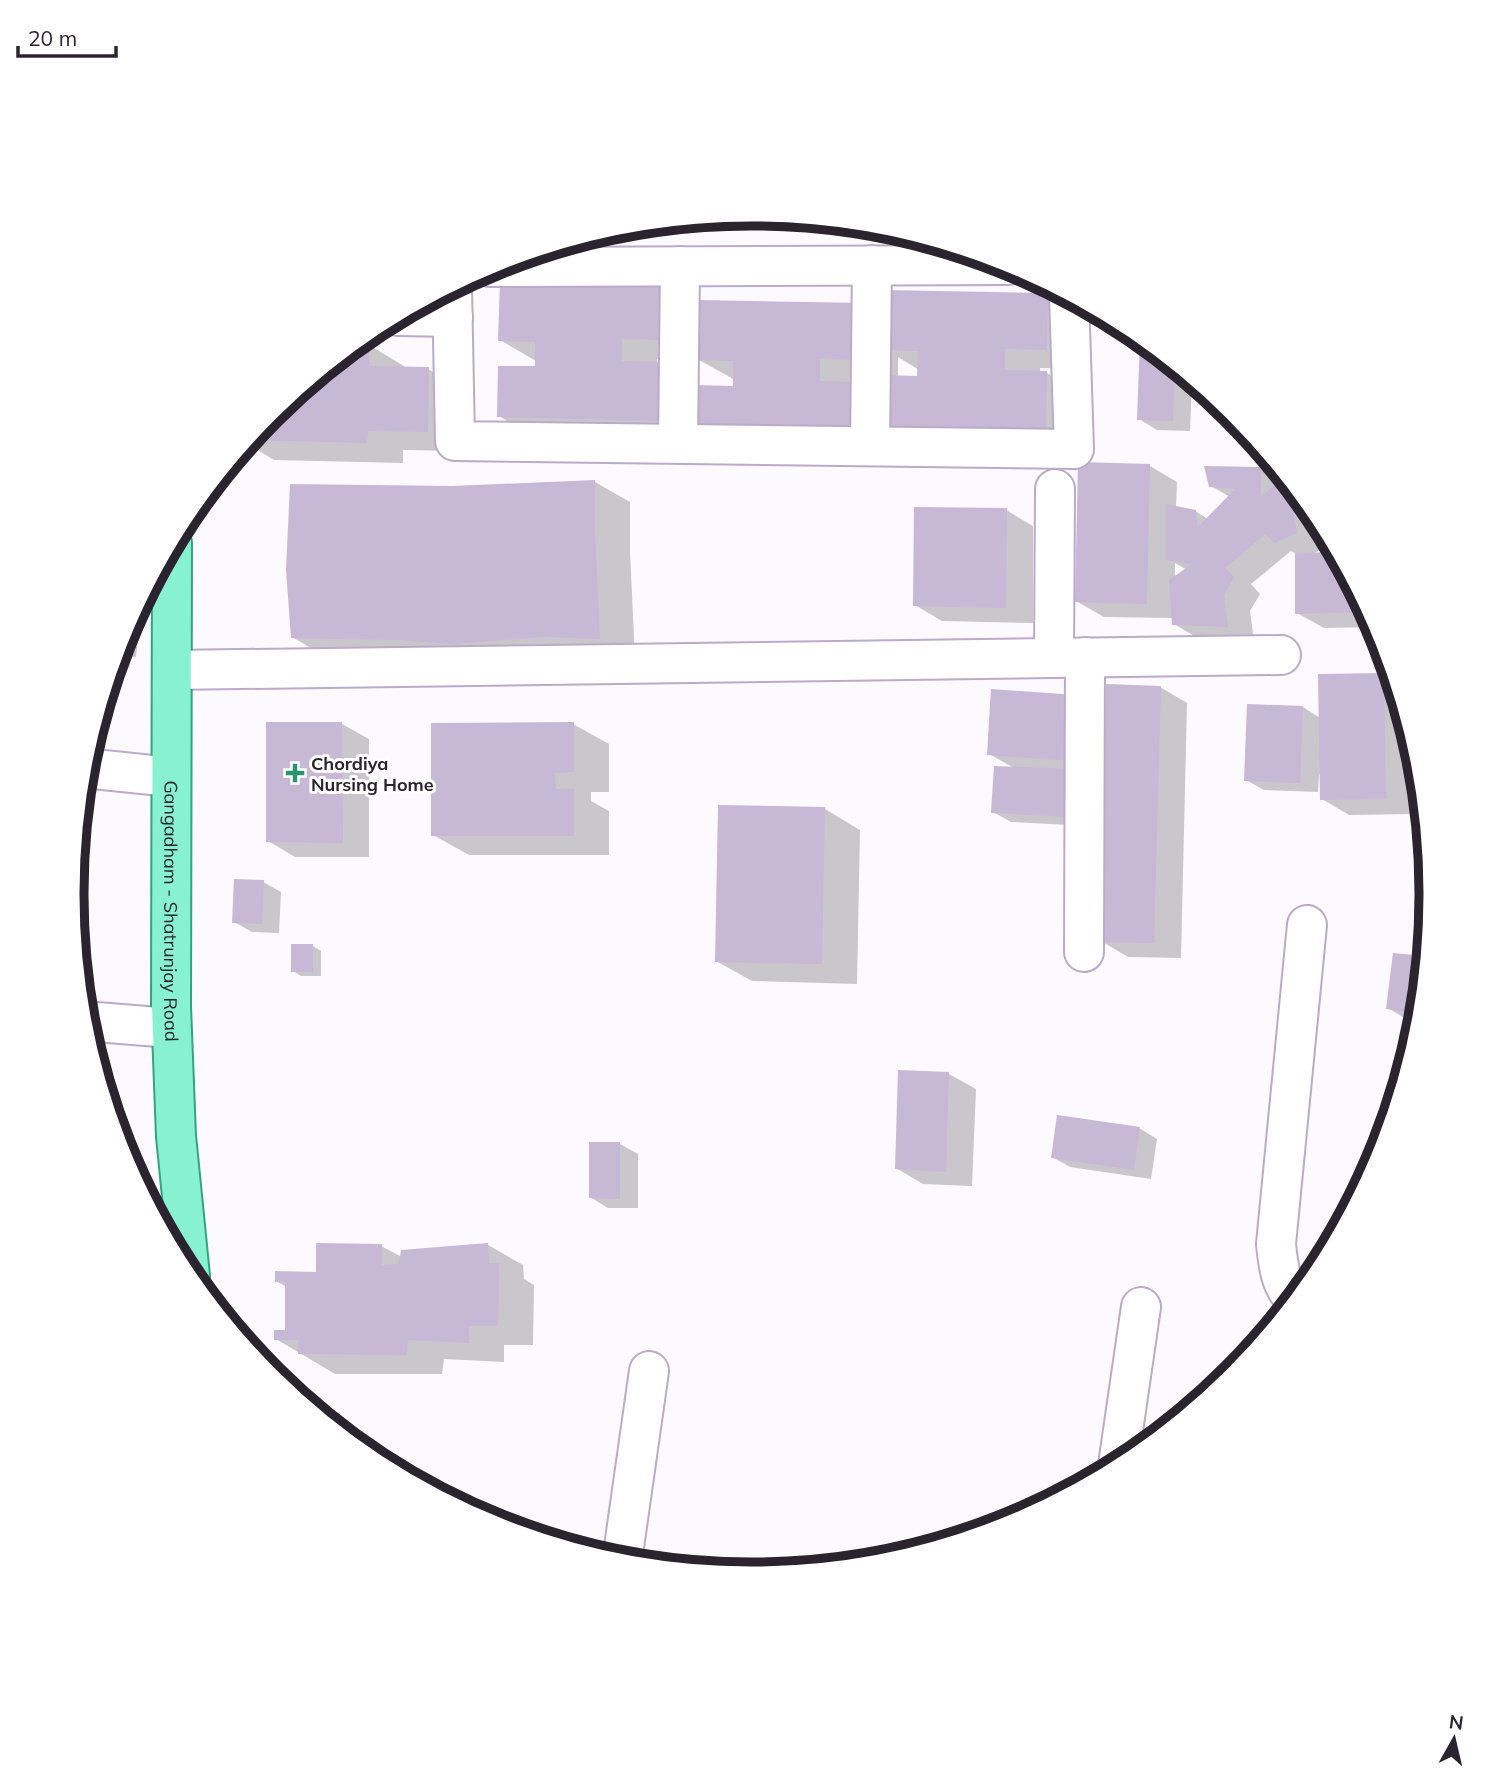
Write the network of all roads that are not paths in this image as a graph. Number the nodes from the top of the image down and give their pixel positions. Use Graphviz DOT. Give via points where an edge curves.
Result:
graph roads {
  1 [pos="872,265"];
  2 [pos="974,265"];
  3 [pos="680,266"];
  4 [pos="524,267"];
  5 [pos="453,302"];
  6 [pos="435,307"];
  7 [pos="1069,307"];
  8 [pos="678,443"];
  9 [pos="870,446"];
  10 [pos="1055,489"];
  11 [pos="172,562"];
  12 [pos="1281,655"];
  13 [pos="1070,658"];
  14 [pos="172,670"];
  15 [pos="96,769"];
  16 [pos="171,777"];
  17 [pos="1307,925"];
  18 [pos="1084,952"];
  19 [pos="97,1022"];
  20 [pos="171,1028"];
  21 [pos="188,1251"];
  22 [pos="1287,1291"];
  23 [pos="1141,1307"];
  24 [pos="649,1371"];
  25 [pos="1120,1450"];
  26 [pos="624,1549"];
  1 -- 2 [label="street"];
  1 -- 3 [label="street"];
  1 -- 9 [label="street"];
  3 -- 4 [label="street"];
  3 -- 8 [label="street"];
  5 -- 6 [label="street"];
  5 -- 8 [label="street" via="455,441"];
  7 -- 9 [label="street" via="1074,449"];
  8 -- 9 [label="street"];
  10 -- 13 [label="street"];
  11 -- 14 [label="main road, Gangadham - Shatrunjay Road"];
  12 -- 13 [label="street"];
  13 -- 14 [label="street"];
  13 -- 18 [label="street"];
  14 -- 16 [label="main road, Gangadham - Shatrunjay Road"];
  15 -- 16 [label="street"];
  16 -- 20 [label="main road, Gangadham - Shatrunjay Road"];
  17 -- 22 [label="street" via="1276,1244"];
  19 -- 20 [label="street"];
  20 -- 21 [label="main road, Gangadham - Shatrunjay Road"];
  23 -- 25 [label="street"];
  24 -- 26 [label="street"];
}
